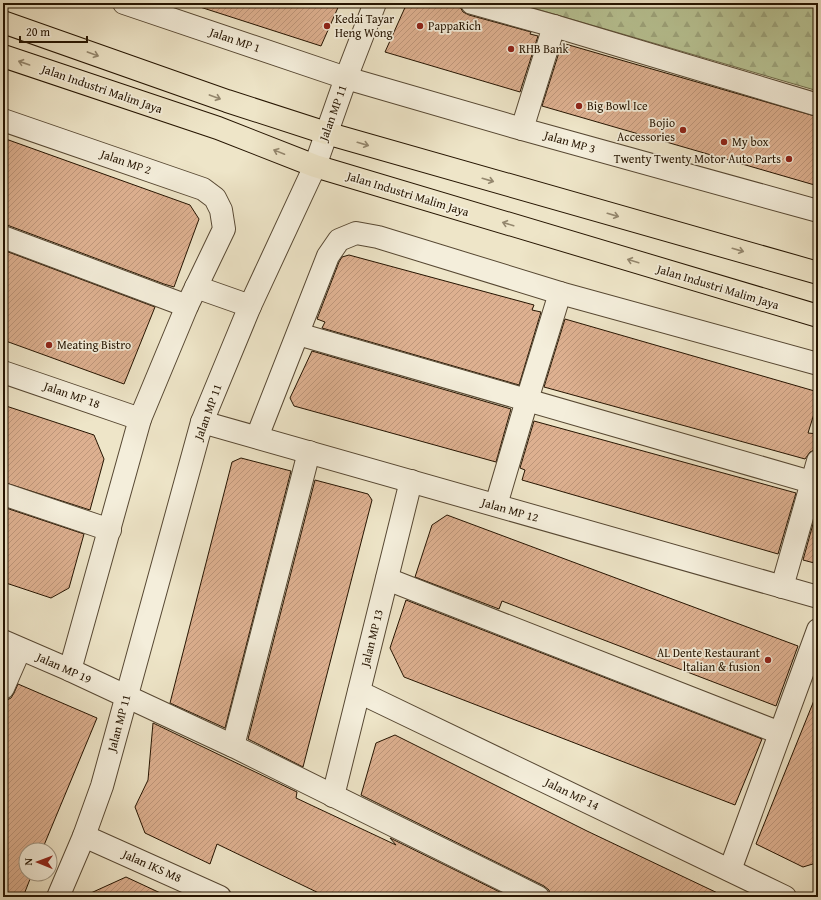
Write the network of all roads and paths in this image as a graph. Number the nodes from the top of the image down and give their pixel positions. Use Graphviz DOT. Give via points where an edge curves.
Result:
graph roads {
  1 [pos="124,3"];
  2 [pos="375,3"];
  3 [pos="472,3"];
  4 [pos="3,22"];
  5 [pos="554,26"];
  6 [pos="3,56"];
  7 [pos="346,78"];
  8 [pos="818,105"];
  9 [pos="3,120"];
  10 [pos="522,129"];
  11 [pos="326,133"];
  12 [pos="315,166"];
  13 [pos="818,211"];
  14 [pos="3,237"];
  15 [pos="818,273"];
  16 [pos="196,287"];
  17 [pos="560,293"];
  18 [pos="187,306"];
  19 [pos="250,306"];
  20 [pos="818,316"];
  21 [pos="298,334"];
  22 [pos="818,364"];
  23 [pos="3,372"];
  24 [pos="527,400"];
  25 [pos="140,419"];
  26 [pos="202,422"];
  27 [pos="257,437"];
  28 [pos="309,452"];
  29 [pos="818,462"];
  30 [pos="411,481"];
  31 [pos="815,483"];
  32 [pos="3,494"];
  33 [pos="496,506"];
  34 [pos="110,530"];
  35 [pos="387,579"];
  36 [pos="782,587"];
  37 [pos="818,598"];
  38 [pos="818,630"];
  39 [pos="12,645"];
  40 [pos="70,670"];
  41 [pos="3,688"];
  42 [pos="359,692"];
  43 [pos="126,697"];
  44 [pos="780,733"];
  45 [pos="233,746"];
  46 [pos="334,796"];
  47 [pos="84,836"];
  48 [pos="730,870"];
  49 [pos="58,897"];
  50 [pos="220,897"];
  51 [pos="538,897"];
  52 [pos="785,897"];
  1 -- 7 [label="street, Jalan MP 1"];
  2 -- 7 [label="street, Jalan MP 11"];
  3 -- 5 [label="street"];
  4 -- 11 [label="main road, one-way"];
  5 -- 8 [label="street"];
  5 -- 10 [label="street"];
  12 -- 6 [label="main road, Jalan Industri Malim Jaya, one-way" via="218,128"];
  7 -- 10 [label="street, Jalan MP 3"];
  7 -- 11 [label="street, Jalan MP 11"];
  9 -- 16 [label="street, Jalan MP 2" via="203,189 215,198 224,229"];
  10 -- 13 [label="street, Jalan MP 3"];
  11 -- 12 [label="street, Jalan MP 11"];
  11 -- 15 [label="main road, one-way"];
  12 -- 19 [label="street, Jalan MP 11"];
  20 -- 12 [label="main road, Jalan Industri Malim Jaya, one-way"];
  14 -- 18 [label="street"];
  16 -- 18 [label="street"];
  16 -- 19 [label="street"];
  17 -- 21 [label="street" via="378,237 356,233 339,240 328,256"];
  17 -- 22 [label="street"];
  17 -- 24 [label="street"];
  18 -- 25 [label="street"];
  19 -- 26 [label="street, Jalan MP 11"];
  21 -- 24 [label="street"];
  21 -- 27 [label="street"];
  23 -- 25 [label="street, Jalan MP 18"];
  24 -- 31 [label="street"];
  24 -- 33 [label="street"];
  25 -- 34 [label="street"];
  26 -- 27 [label="street, Jalan MP 12"];
  26 -- 43 [label="street, Jalan MP 11"];
  27 -- 28 [label="street, Jalan MP 12"];
  28 -- 30 [label="street, Jalan MP 12"];
  28 -- 45 [label="street"];
  29 -- 31 [label="street"];
  30 -- 33 [label="street, Jalan MP 12"];
  30 -- 35 [label="street, Jalan MP 13"];
  31 -- 36 [label="street"];
  32 -- 34 [label="street"];
  33 -- 36 [label="street, Jalan MP 12"];
  34 -- 40 [label="street"];
  35 -- 42 [label="street, Jalan MP 13"];
  35 -- 44 [label="street"];
  36 -- 37 [label="street, Jalan MP 12"];
  38 -- 44 [label="street"];
  39 -- 40 [label="street, Jalan MP 19"];
  39 -- 41 [label="street"];
  40 -- 43 [label="street, Jalan MP 19"];
  42 -- 46 [label="street, Jalan MP 13"];
  42 -- 48 [label="street, Jalan MP 14"];
  43 -- 45 [label="street, Jalan MP 19"];
  43 -- 47 [label="street, Jalan MP 11" via="102,786"];
  44 -- 48 [label="street"];
  45 -- 46 [label="street, Jalan MP 19"];
  46 -- 51 [label="street, Jalan MP 19"];
  47 -- 49 [label="street, Jalan MP 11"];
  47 -- 50 [label="street, Jalan IKS M8"];
  48 -- 52 [label="street, Jalan MP 14"];
}
